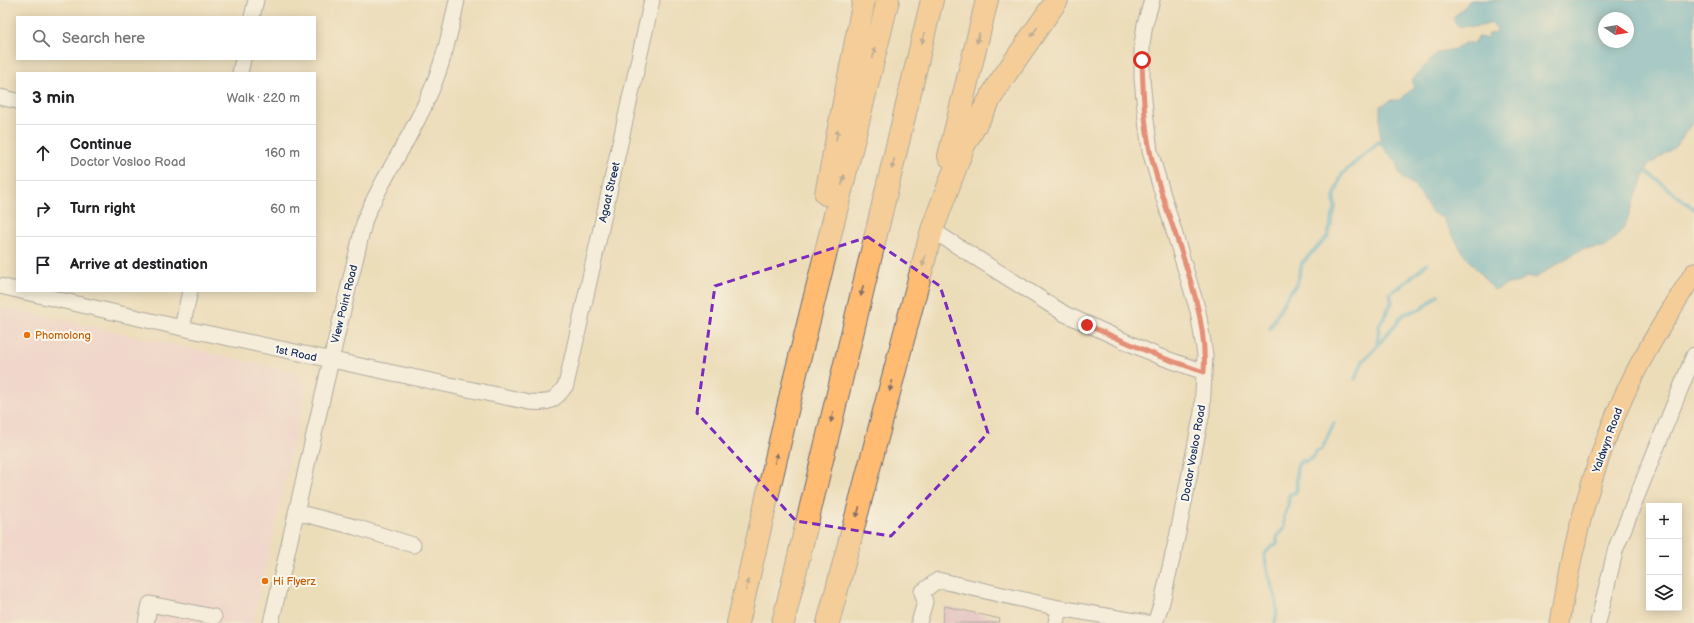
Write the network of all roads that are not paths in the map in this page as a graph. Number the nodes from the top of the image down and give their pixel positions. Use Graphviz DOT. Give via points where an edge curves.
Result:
graph roads {
  1 [pos="256,0"];
  2 [pos="457,0"];
  3 [pos="652,0"];
  4 [pos="864,0"];
  5 [pos="888,0"];
  6 [pos="932,0"];
  7 [pos="987,0"];
  8 [pos="1057,0"];
  9 [pos="1152,0"];
  10 [pos="252,16"];
  11 [pos="243,60"];
  12 [pos="240,72"];
  13 [pos="0,97"];
  14 [pos="16,101"];
  15 [pos="932,230"];
  16 [pos="1694,279"];
  17 [pos="0,286"];
  18 [pos="16,290"];
  19 [pos="25,292"];
  20 [pos="190,292"];
  21 [pos="182,328"];
  22 [pos="1694,355"];
  23 [pos="331,360"];
  24 [pos="1204,372"];
  25 [pos="794,380"];
  26 [pos="566,385"];
  27 [pos="296,512"];
  28 [pos="413,545"];
  29 [pos="1059,608"];
  30 [pos="214,617"];
  31 [pos="146,623"];
  32 [pos="271,623"];
  33 [pos="738,623"];
  34 [pos="783,623"];
  35 [pos="828,623"];
  36 [pos="919,623"];
  37 [pos="1056,623"];
  38 [pos="1147,623"];
  39 [pos="1155,623"];
  40 [pos="1560,623"];
  41 [pos="1568,623"];
  42 [pos="1598,623"];
  1 -- 10 [label="street"];
  2 -- 23 [label="street, View Point Road" via="444,54 427,101 374,197 365,220"];
  3 -- 26 [label="street, Agaat Street"];
  25 -- 4 [label="highway, one-way" via="830,169"];
  25 -- 5 [label="highway, one-way"];
  6 -- 34 [label="highway, one-way"];
  7 -- 15 [label="highway, one-way"];
  8 -- 15 [label="highway, one-way" via="998,85 964,145"];
  9 -- 24 [label="street, Doctor Vosloo Road" via="1142,45 1146,120 1154,163 1198,311 1205,355"];
  11 -- 12 [label="street"];
  13 -- 14 [label="street"];
  15 -- 24 [label="street" via="1065,314 1158,356"];
  15 -- 35 [label="highway, one-way"];
  16 -- 40 [label="main road, Yaldwyn Road" via="1670,309 1631,380 1605,442 1575,548"];
  16 -- 41 [label="main road, Yaldwyn Road" via="1677,318 1640,385 1619,433 1586,531"];
  17 -- 18 [label="street"];
  19 -- 21 [label="street, 1st Road"];
  20 -- 21 [label="street"];
  21 -- 23 [label="street, 1st Road"];
  22 -- 42 [label="street" via="1616,548"];
  23 -- 26 [label="street, 1st Road" via="529,402 543,403 552,400"];
  23 -- 27 [label="street, View Point Road"];
  24 -- 39 [label="street, Doctor Vosloo Road" via="1202,412 1191,469 1162,602"];
  33 -- 25 [label="highway, one-way"];
  27 -- 28 [label="street"];
  27 -- 32 [label="street, View Point Road"];
  29 -- 36 [label="street" via="938,580 922,592 925,602"];
  29 -- 37 [label="street"];
  29 -- 38 [label="street"];
  30 -- 31 [label="street" via="150,604"];
}
